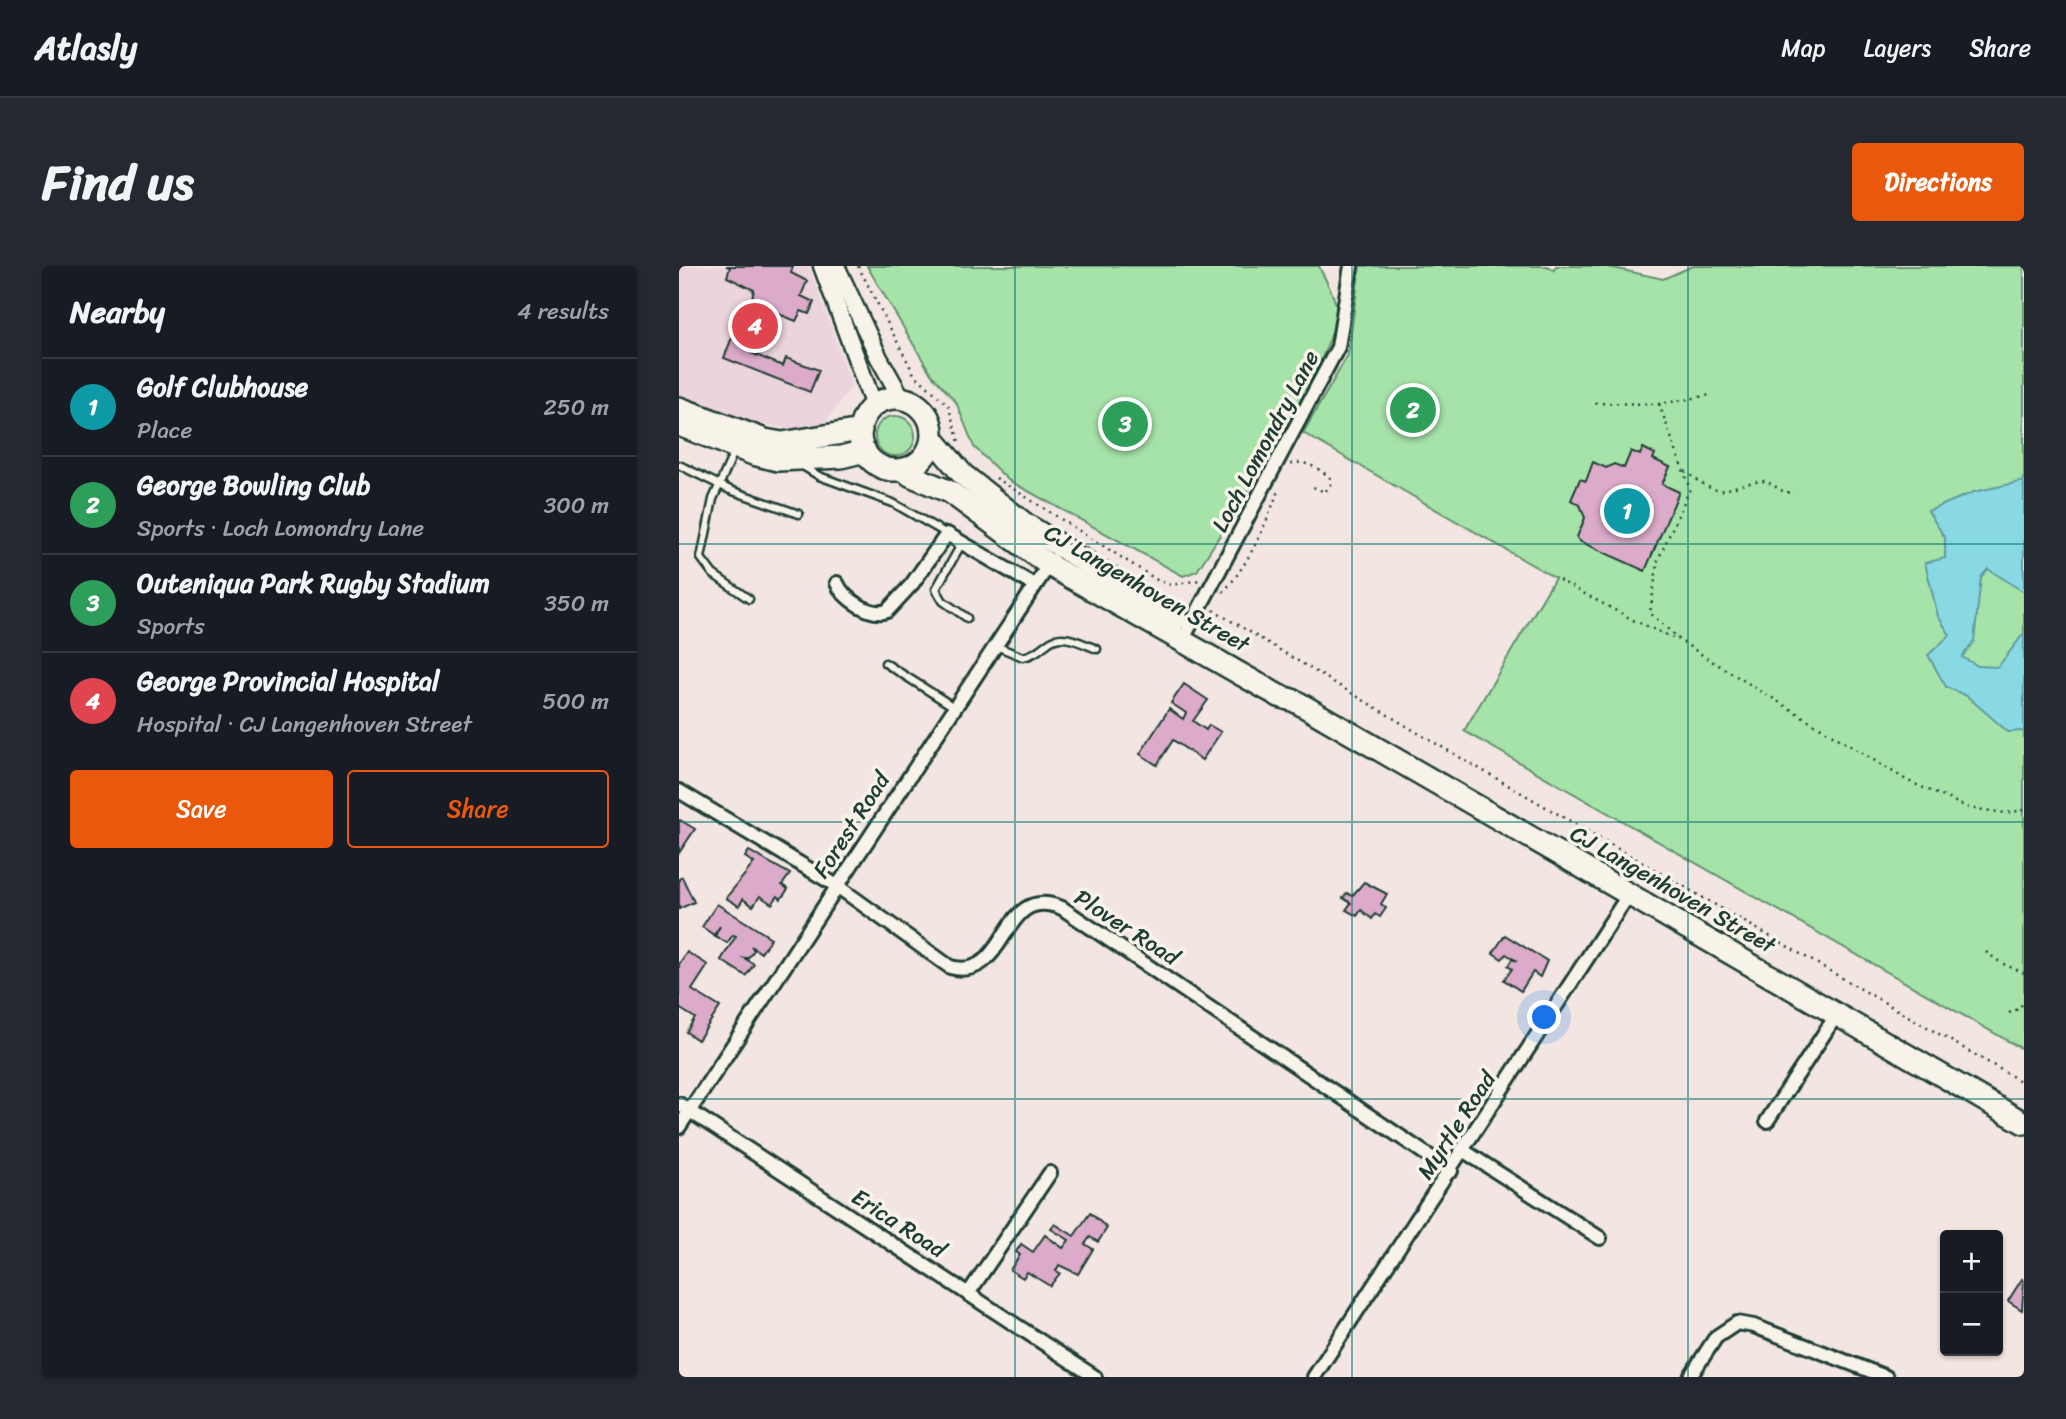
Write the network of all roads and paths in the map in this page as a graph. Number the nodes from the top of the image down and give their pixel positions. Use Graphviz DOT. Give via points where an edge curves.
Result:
graph roads {
  1 [pos="823,266"];
  2 [pos="836,266"];
  3 [pos="858,266"];
  4 [pos="1351,266"];
  5 [pos="1711,395"];
  6 [pos="902,399"];
  7 [pos="1595,403"];
  8 [pos="1659,404"];
  9 [pos="874,406"];
  10 [pos="679,408"];
  11 [pos="679,425"];
  12 [pos="861,430"];
  13 [pos="932,438"];
  14 [pos="737,447"];
  15 [pos="961,447"];
  16 [pos="865,451"];
  17 [pos="794,459"];
  18 [pos="679,465"];
  19 [pos="1287,467"];
  20 [pos="905,469"];
  21 [pos="1682,469"];
  22 [pos="995,477"];
  23 [pos="1282,481"];
  24 [pos="718,484"];
  25 [pos="1313,487"];
  26 [pos="1794,491"];
  27 [pos="799,514"];
  28 [pos="947,534"];
  29 [pos="962,543"];
  30 [pos="1054,556"];
  31 [pos="1202,579"];
  32 [pos="1559,580"];
  33 [pos="837,583"];
  34 [pos="1034,585"];
  35 [pos="1218,598"];
  36 [pos="750,599"];
  37 [pos="1214,605"];
  38 [pos="967,618"];
  39 [pos="1187,633"];
  40 [pos="1681,641"];
  41 [pos="994,645"];
  42 [pos="1097,649"];
  43 [pos="885,663"];
  44 [pos="954,707"];
  45 [pos="679,791"];
  46 [pos="2024,810"];
  47 [pos="837,886"];
  48 [pos="1629,894"];
  49 [pos="1986,952"];
  50 [pos="2024,973"];
  51 [pos="2024,1000"];
  52 [pos="2009,1013"];
  53 [pos="1837,1014"];
  54 [pos="2024,1083"];
  55 [pos="684,1107"];
  56 [pos="1767,1121"];
  57 [pos="2024,1123"];
  58 [pos="679,1126"];
  59 [pos="1464,1151"];
  60 [pos="1451,1171"];
  61 [pos="1050,1173"];
  62 [pos="1600,1238"];
  63 [pos="968,1294"];
  64 [pos="1095,1377"];
  65 [pos="1314,1377"];
  66 [pos="1690,1377"];
  67 [pos="1887,1377"];
  1 -- 9 [label="street"];
  2 -- 6 [label="street"];
  3 -- 15 [label="path" via="914,374 948,405"];
  4 -- 39 [label="street, Loch Lomondry Lane" via="1341,341"];
  5 -- 8 [label="path"];
  6 -- 9 [label="highway" via="887,399"];
  6 -- 13 [label="highway" via="925,413"];
  7 -- 8 [label="path"];
  8 -- 21 [label="path"];
  9 -- 12 [label="highway"];
  10 -- 12 [label="highway" via="774,442 797,443"];
  11 -- 14 [label="highway"];
  12 -- 16 [label="highway"];
  13 -- 20 [label="highway" via="923,458"];
  13 -- 30 [label="highway, CJ Langenhoven Street" via="968,480"];
  14 -- 17 [label="highway" via="765,458"];
  14 -- 24 [label="lane"];
  16 -- 17 [label="highway"];
  16 -- 20 [label="highway" via="885,468"];
  17 -- 28 [label="lane" via="815,475 893,503"];
  18 -- 24 [label="lane"];
  19 -- 25 [label="path" via="1299,461 1330,478 1325,492"];
  20 -- 30 [label="highway, CJ Langenhoven Street"];
  21 -- 26 [label="path" via="1718,492 1766,481 1786,493"];
  21 -- 40 [label="path" via="1690,489 1658,560 1650,613"];
  22 -- 31 [label="path" via="1157,580 1171,585"];
  23 -- 35 [label="path" via="1233,582"];
  24 -- 27 [label="lane"];
  24 -- 36 [label="lane" via="701,558 713,574"];
  28 -- 29 [label="street"];
  28 -- 33 [label="street" via="887,611 871,611 842,592"];
  29 -- 34 [label="street"];
  29 -- 38 [label="lane" via="936,589 943,601"];
  30 -- 34 [label="street, Forest Road"];
  30 -- 39 [label="highway, CJ Langenhoven Street"];
  32 -- 40 [label="path"];
  34 -- 41 [label="street, Forest Road"];
  37 -- 54 [label="path" via="1217,614 1423,736"];
  39 -- 48 [label="highway, CJ Langenhoven Street" via="1290,692 1295,701"];
  40 -- 46 [label="path" via="1909,781 1969,808 2006,813"];
  41 -- 42 [label="lane" via="1023,657 1059,637"];
  41 -- 44 [label="street, Forest Road"];
  43 -- 44 [label="lane"];
  44 -- 47 [label="street, Forest Road"];
  45 -- 47 [label="street, Plover Road"];
  47 -- 55 [label="street, Forest Road"];
  47 -- 60 [label="street, Plover Road" via="937,960 961,970 987,959 1025,908 1044,903 1062,908"];
  48 -- 53 [label="highway, CJ Langenhoven Street"];
  48 -- 59 [label="street, Myrtle Road"];
  49 -- 50 [label="path"];
  51 -- 52 [label="path"];
  53 -- 56 [label="street"];
  53 -- 57 [label="highway, CJ Langenhoven Street"];
  55 -- 58 [label="street, Forest Road"];
  55 -- 63 [label="street, Erica Road"];
  59 -- 60 [label="street, Myrtle Road"];
  59 -- 62 [label="street"];
  60 -- 65 [label="street, Myrtle Road"];
  61 -- 63 [label="street"];
  63 -- 64 [label="street, Erica Road"];
  66 -- 67 [label="street" via="1716,1337 1737,1324 1754,1326"];
}
